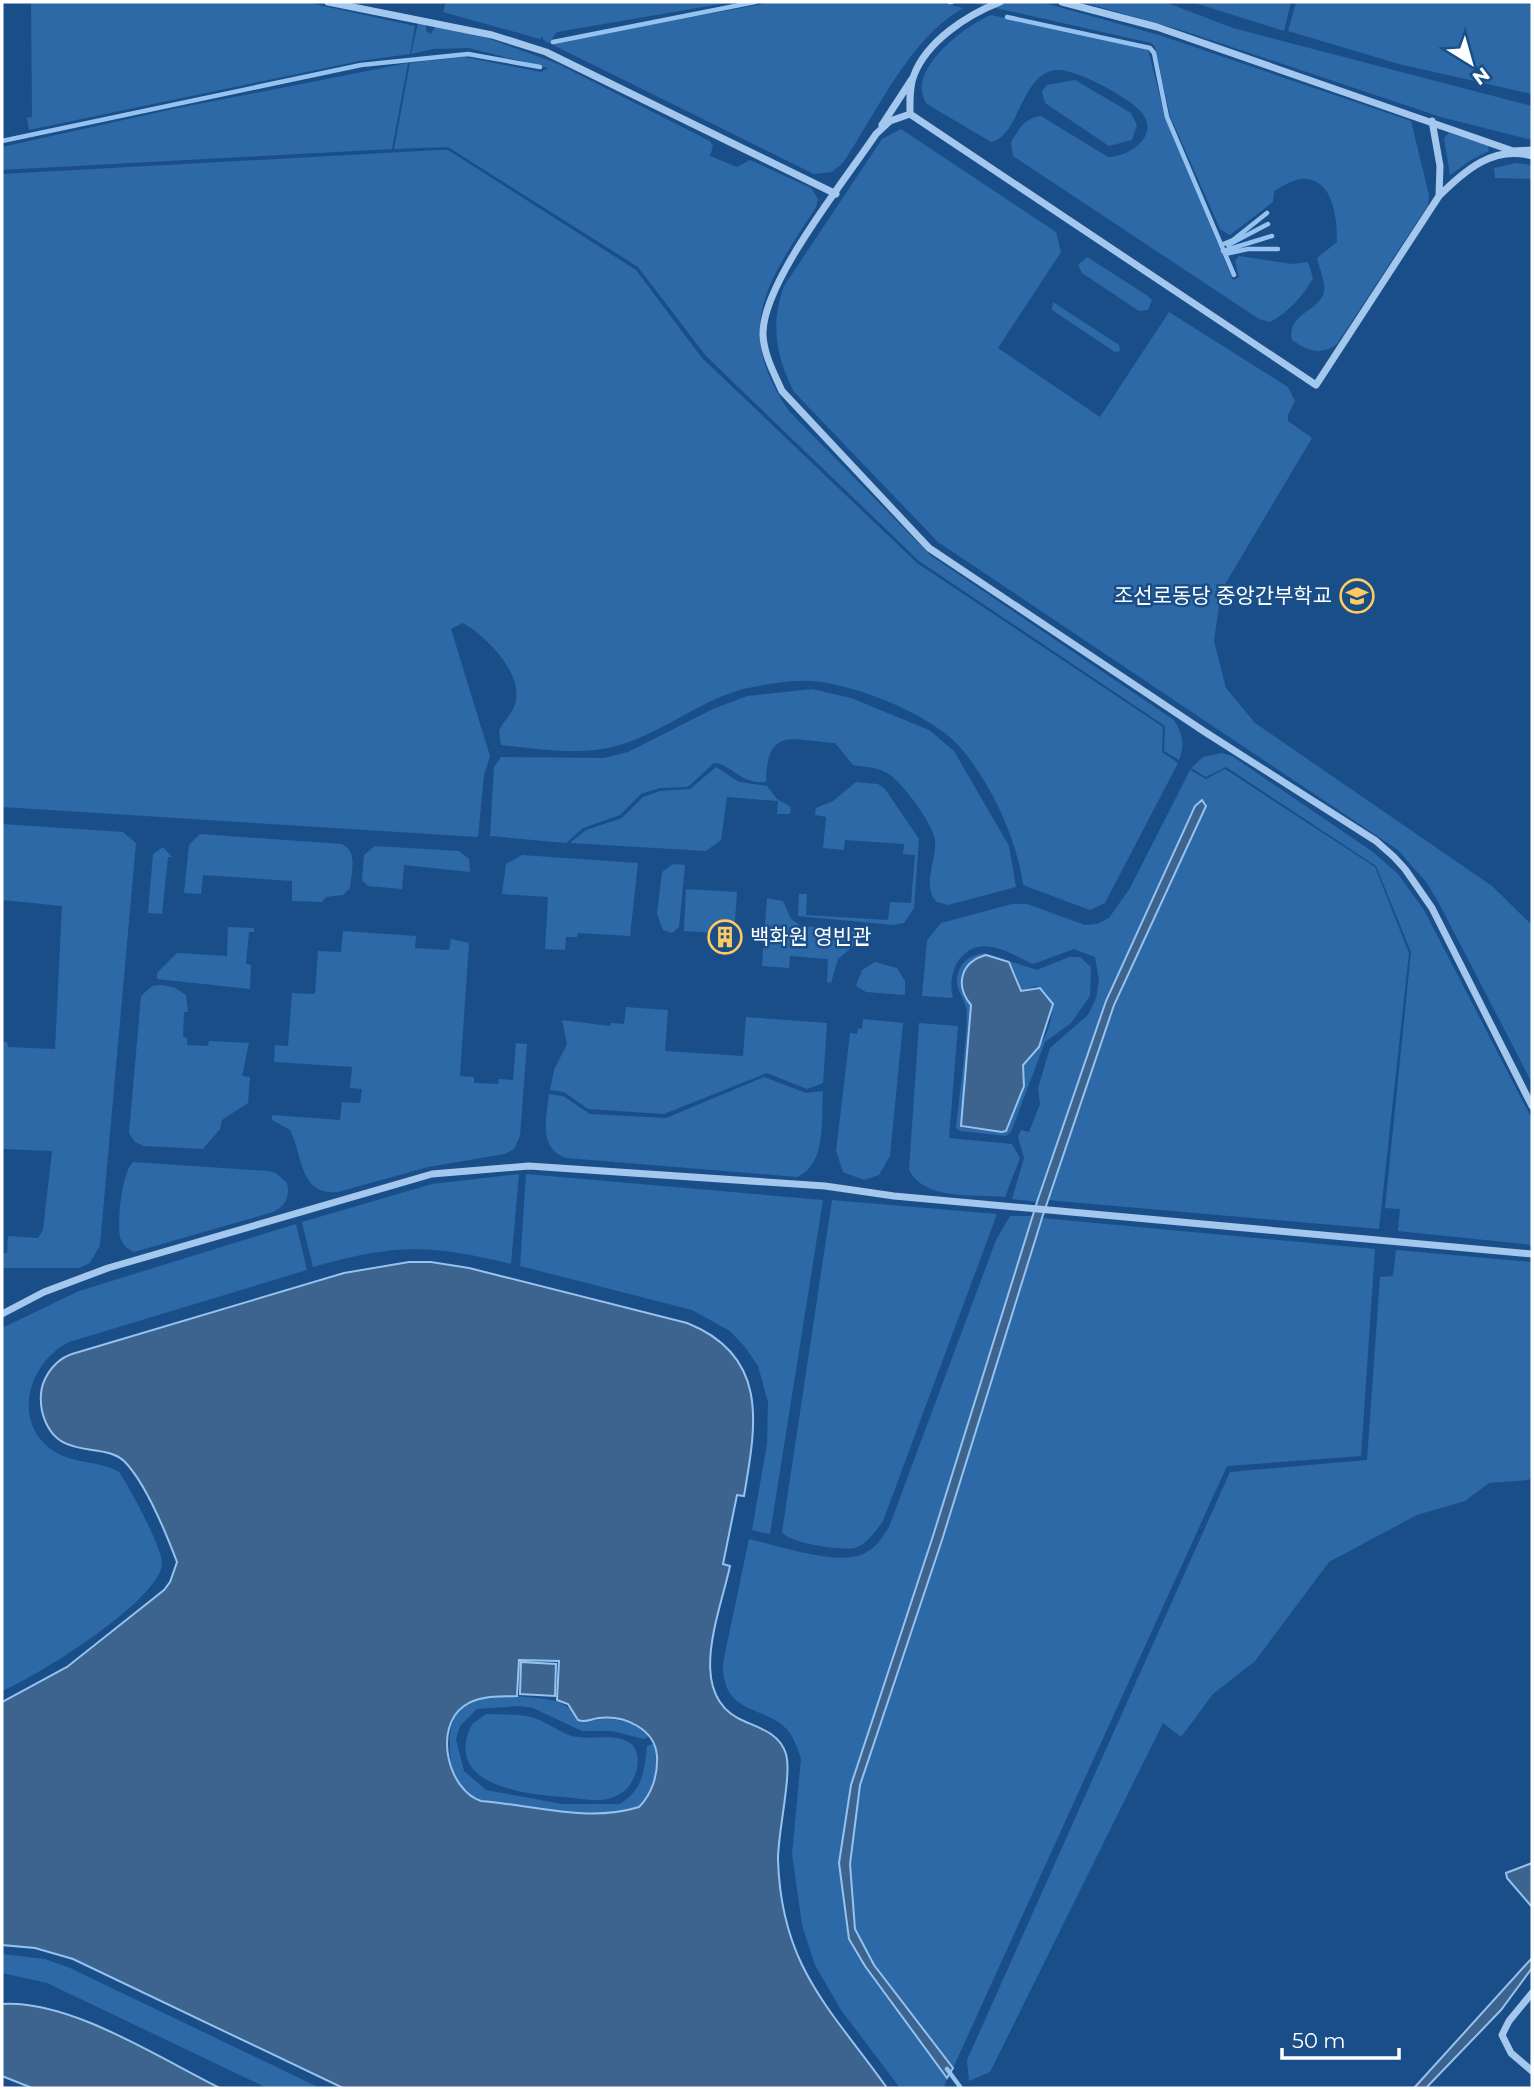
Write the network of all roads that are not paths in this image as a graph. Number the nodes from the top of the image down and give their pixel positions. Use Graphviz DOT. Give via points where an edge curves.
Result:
graph roads {
  1 [pos="328,2"];
  2 [pos="1000,2"];
  3 [pos="1062,2"];
  4 [pos="914,75"];
  5 [pos="910,114"];
  6 [pos="1432,121"];
  7 [pos="876,134"];
  8 [pos="1532,150"];
  9 [pos="1513,151"];
  10 [pos="1532,156"];
  11 [pos="836,194"];
  12 [pos="1439,196"];
  13 [pos="1532,1106"];
  14 [pos="1532,1254"];
  15 [pos="2,1314"];
  16 [pos="1532,1993"];
  17 [pos="1532,2071"];
  1 -- 11 [label="street" via="492,35 546,52"];
  2 -- 4 [label="street" via="957,24"];
  3 -- 6 [label="street" via="1157,27"];
  4 -- 5 [label="street"];
  4 -- 7 [label="street"];
  5 -- 7 [label="street" via="891,121"];
  5 -- 12 [label="street" via="1316,385"];
  6 -- 9 [label="street"];
  6 -- 12 [label="street" via="1440,166"];
  7 -- 11 [label="street"];
  8 -- 9 [label="street"];
  9 -- 10 [label="street"];
  9 -- 12 [label="street" via="1480,162"];
  11 -- 13 [label="street" via="766,307 764,335 769,362 782,391 929,548 1376,841 1399,863 1432,908"];
  14 -- 15 [label="street" via="825,1186 565,1167 495,1167 432,1174 108,1268"];
  16 -- 17 [label="street" via="1502,2035 1511,2053"];
}
